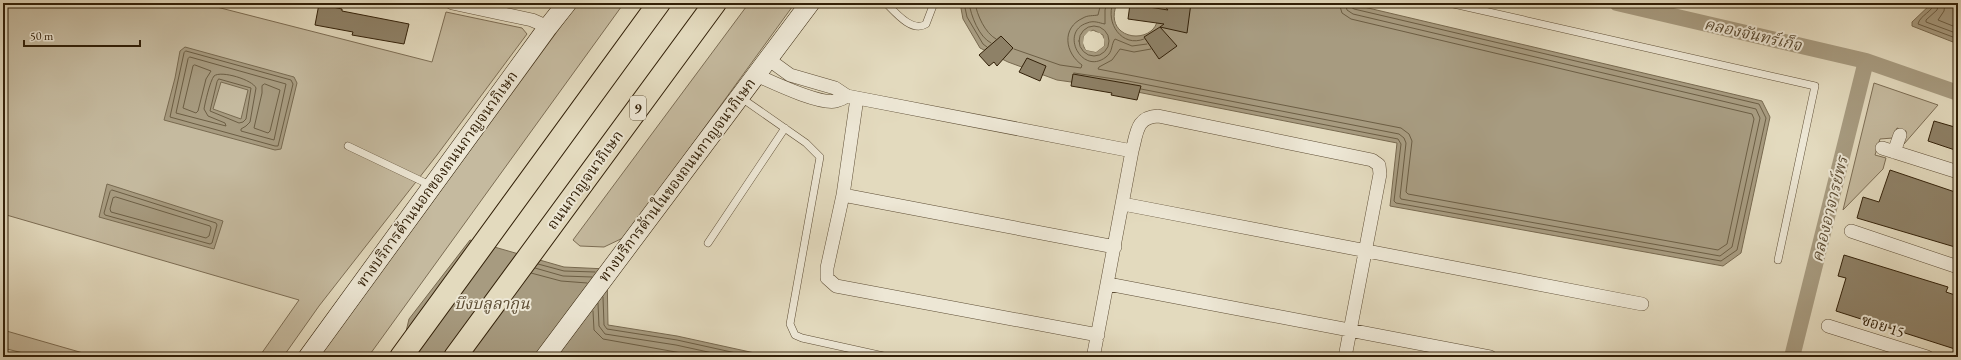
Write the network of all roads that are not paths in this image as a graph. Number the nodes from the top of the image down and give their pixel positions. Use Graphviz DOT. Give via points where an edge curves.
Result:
graph roads {
  1 [pos="452,3"];
  2 [pos="567,3"];
  3 [pos="660,3"];
  4 [pos="715,3"];
  5 [pos="810,3"];
  6 [pos="886,3"];
  7 [pos="934,3"];
  8 [pos="1449,3"];
  9 [pos="548,27"];
  10 [pos="768,59"];
  11 [pos="756,75"];
  12 [pos="740,96"];
  13 [pos="852,97"];
  14 [pos="785,128"];
  15 [pos="1900,135"];
  16 [pos="348,146"];
  17 [pos="1132,151"];
  18 [pos="1958,172"];
  19 [pos="432,186"];
  20 [pos="843,195"];
  21 [pos="1123,204"];
  22 [pos="1851,231"];
  23 [pos="708,243"];
  24 [pos="1114,247"];
  25 [pos="1365,251"];
  26 [pos="1778,260"];
  27 [pos="1958,267"];
  28 [pos="1108,284"];
  29 [pos="1642,304"];
  30 [pos="1828,326"];
  31 [pos="1350,330"];
  32 [pos="1098,335"];
  33 [pos="308,357"];
  34 [pos="401,357"];
  35 [pos="455,357"];
  36 [pos="545,357"];
  37 [pos="888,357"];
  38 [pos="1096,357"];
  39 [pos="1345,357"];
  40 [pos="1490,357"];
  41 [pos="1927,357"];
  1 -- 9 [label="street" via="532,20"];
  2 -- 9 [label="main road, ทางบริการด้านนอกของถนนกาญจนาภิเษก"];
  3 -- 34 [label="highway"];
  4 -- 35 [label="highway, ถนนกาญจนาภิเษก / 9"];
  5 -- 10 [label="main road, ทางบริการด้านในของถนนกาญจนาภิเษก"];
  6 -- 7 [label="lane" via="918,27 926,24"];
  8 -- 26 [label="lane" via="1815,86"];
  9 -- 19 [label="main road, ทางบริการด้านนอกของถนนกาญจนาภิเษก"];
  10 -- 11 [label="main road, ทางบริการด้านในของถนนกาญจนาภิเษก"];
  10 -- 13 [label="street" via="790,75 835,88"];
  11 -- 12 [label="main road, ทางบริการด้านในของถนนกาญจนาภิเษก"];
  11 -- 13 [label="street" via="794,93 814,98 835,102"];
  12 -- 14 [label="lane"];
  12 -- 36 [label="main road, ทางบริการด้านในของถนนกาญจนาภิเษก"];
  13 -- 17 [label="street"];
  13 -- 20 [label="street"];
  14 -- 23 [label="lane"];
  14 -- 37 [label="lane" via="820,157 791,328 795,335 802,338"];
  15 -- 18 [label="street" via="1888,150"];
  16 -- 19 [label="lane"];
  17 -- 21 [label="street"];
  17 -- 25 [label="street" via="1143,119 1158,116 1372,160 1379,165 1380,174"];
  19 -- 33 [label="main road, ทางบริการด้านนอกของถนนกาญจนาภิเษก"];
  20 -- 24 [label="street"];
  20 -- 32 [label="street" via="827,268 827,278 836,286"];
  21 -- 24 [label="street"];
  21 -- 25 [label="street"];
  22 -- 27 [label="street"];
  24 -- 28 [label="street"];
  25 -- 29 [label="street"];
  25 -- 31 [label="street"];
  28 -- 31 [label="street"];
  28 -- 32 [label="street"];
  30 -- 41 [label="street, ซอย 15"];
  31 -- 39 [label="street"];
  31 -- 40 [label="street"];
  32 -- 38 [label="street" via="1094,353"];
}
